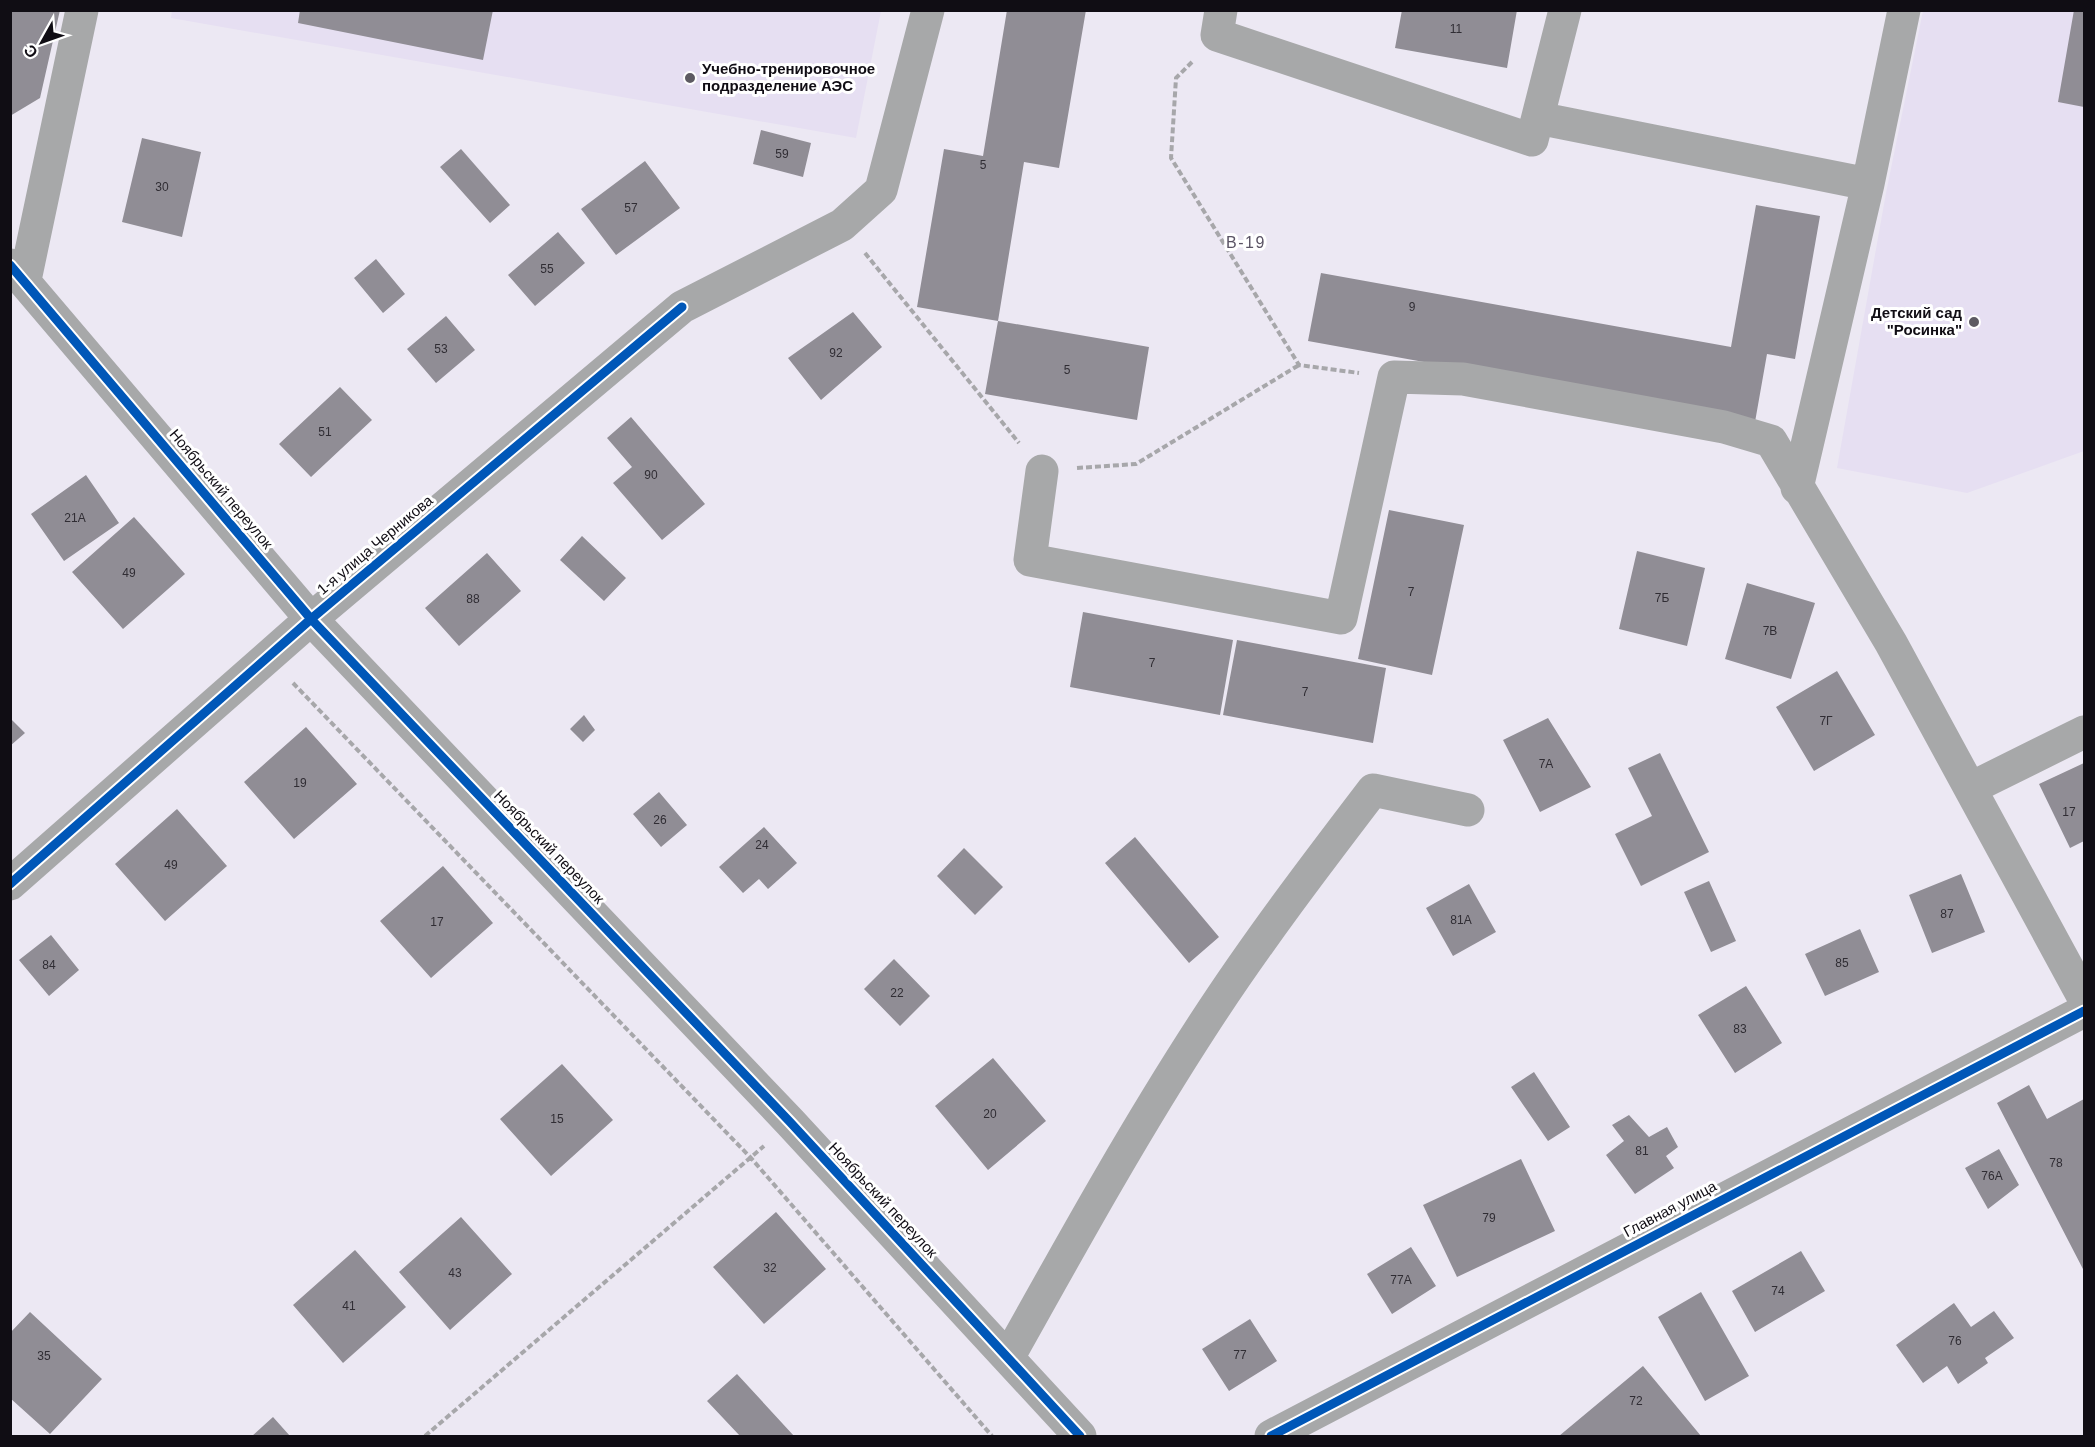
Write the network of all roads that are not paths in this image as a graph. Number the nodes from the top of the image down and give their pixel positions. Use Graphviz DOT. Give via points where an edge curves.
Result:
graph roads {
  1 [pos="82,10"];
  2 [pos="928,10"];
  3 [pos="1565,10"];
  4 [pos="1904,10"];
  5 [pos="1219,23"];
  6 [pos="1538,118"];
  7 [pos="1868,184"];
  8 [pos="18,273"];
  9 [pos="1042,471"];
  10 [pos="1797,488"];
  11 [pos="311,619"];
  12 [pos="2085,732"];
  13 [pos="1971,788"];
  14 [pos="1468,810"];
  15 [pos="10,884"];
  16 [pos="2085,998"];
  17 [pos="2085,1011"];
  18 [pos="1008,1358"];
  19 [pos="1080,1437"];
  20 [pos="1271,1437"];
  1 -- 8 [label="street"];
  2 -- 11 [label="street, 1-я улица Черникова" via="881,190 842,225 682,307"];
  3 -- 6 [label="street"];
  4 -- 7 [label="street"];
  5 -- 6 [label="street" via="1532,140"];
  6 -- 7 [label="street"];
  7 -- 10 [label="street"];
  8 -- 11 [label="street, Ноябрьский переулок"];
  9 -- 10 [label="street" via="1030,560 1341,618 1394,377 1463,379 1724,427 1771,441"];
  10 -- 13 [label="street" via="1891,643"];
  11 -- 15 [label="street, 1-я улица Черникова"];
  11 -- 18 [label="street, Ноябрьский переулок" via="790,1122"];
  12 -- 13 [label="street"];
  13 -- 16 [label="street"];
  14 -- 18 [label="street" via="1373,790 1306,877 1206,1021 1120,1158"];
  17 -- 20 [label="street, Главная улица"];
  18 -- 19 [label="street, Ноябрьский переулок"];
}
